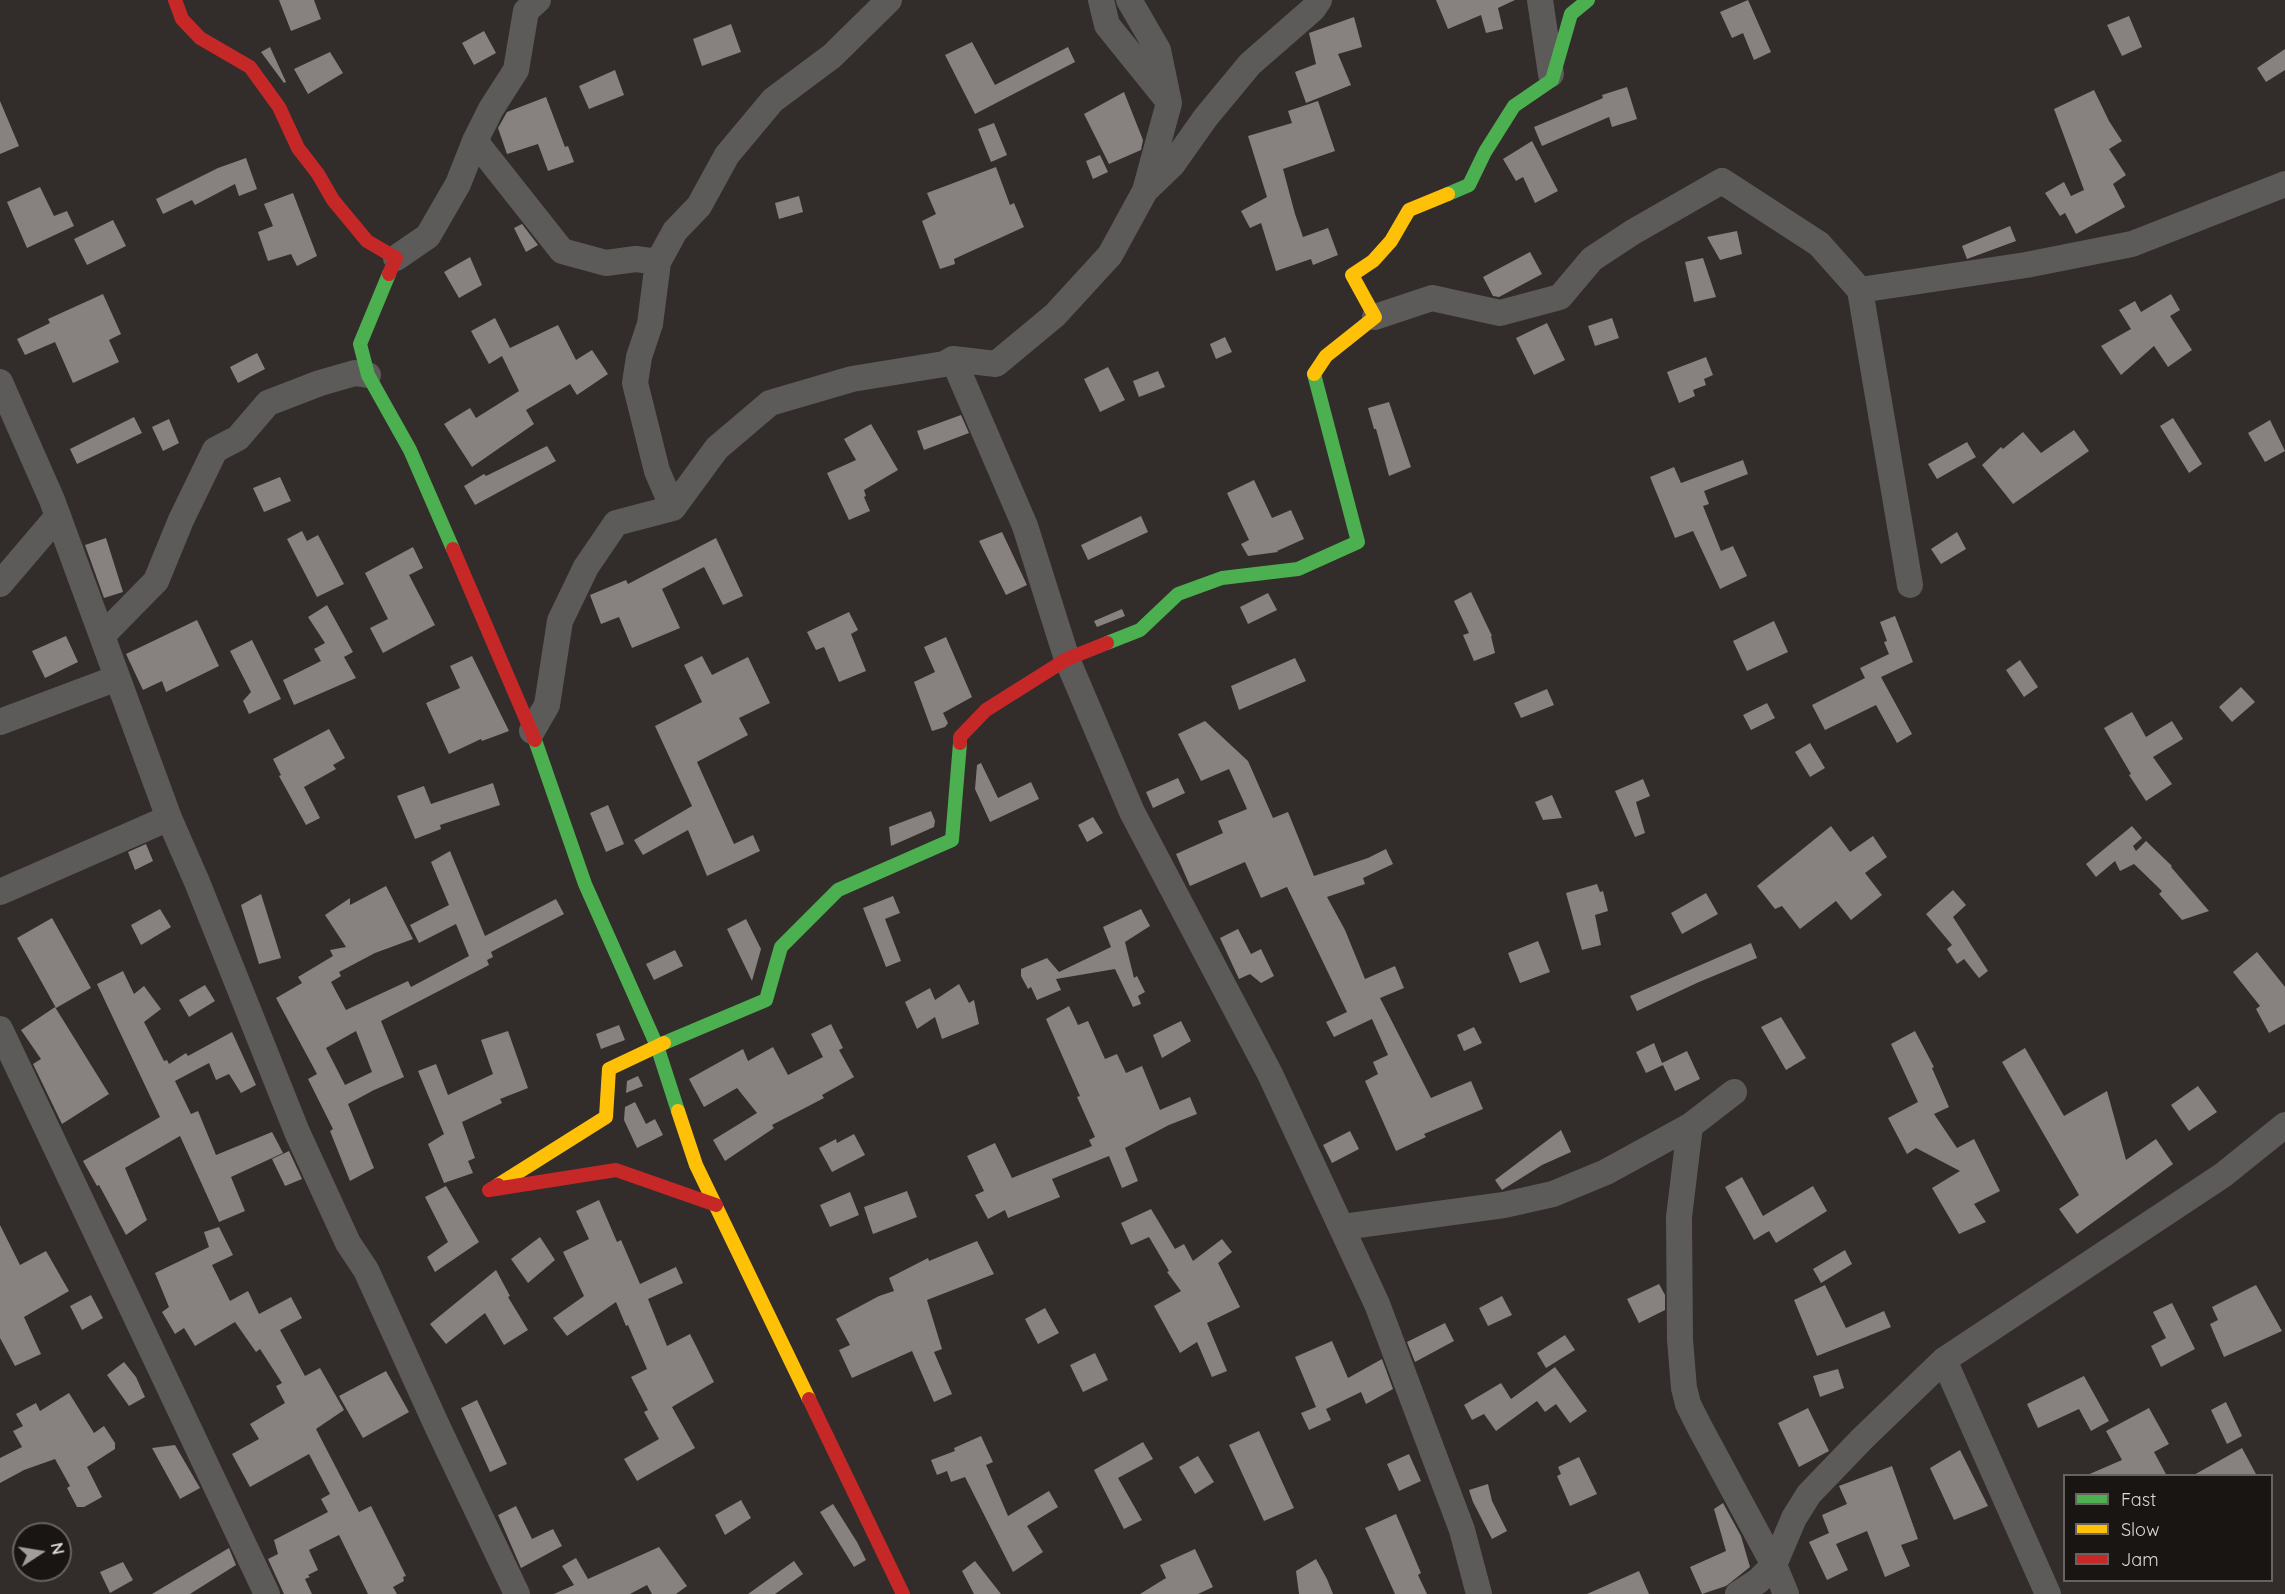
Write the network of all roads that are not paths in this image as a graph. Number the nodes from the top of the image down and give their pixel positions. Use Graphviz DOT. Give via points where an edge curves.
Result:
graph roads {
  1 [pos="175,0"];
  2 [pos="538,0"];
  3 [pos="889,0"];
  4 [pos="1101,0"];
  5 [pos="1129,0"];
  6 [pos="1319,0"];
  7 [pos="1540,0"];
  8 [pos="1588,0"];
  9 [pos="1552,80"];
  10 [pos="1170,103"];
  11 [pos="475,141"];
  12 [pos="2285,184"];
  13 [pos="1145,191"];
  14 [pos="396,258"];
  15 [pos="658,262"];
  16 [pos="1860,290"];
  17 [pos="1375,316"];
  18 [pos="953,359"];
  19 [pos="368,375"];
  20 [pos="0,382"];
  21 [pos="673,508"];
  22 [pos="58,516"];
  23 [pos="0,584"];
  24 [pos="1910,585"];
  25 [pos="102,636"];
  26 [pos="1066,658"];
  27 [pos="117,678"];
  28 [pos="0,722"];
  29 [pos="532,731"];
  30 [pos="169,818"];
  31 [pos="0,892"];
  32 [pos="0,1029"];
  33 [pos="657,1046"];
  34 [pos="1734,1092"];
  35 [pos="2285,1125"];
  36 [pos="1690,1126"];
  37 [pos="716,1205"];
  38 [pos="1343,1227"];
  39 [pos="1944,1360"];
  40 [pos="1774,1565"];
  41 [pos="267,1594"];
  42 [pos="517,1594"];
  43 [pos="903,1594"];
  44 [pos="1479,1594"];
  45 [pos="1738,1594"];
  46 [pos="1786,1594"];
  47 [pos="2048,1594"];
  1 -- 14 [label="street" via="182,19 200,38 250,68 279,107 298,148 333,200 367,241"];
  2 -- 11 [label="street" via="526,11 516,70"];
  3 -- 15 [label="street" via="832,56 773,100 727,155 699,206 675,231"];
  4 -- 10 [label="street" via="1107,25"];
  5 -- 10 [label="street" via="1158,50"];
  6 -- 13 [label="street" via="1250,64 1172,165"];
  7 -- 9 [label="street"];
  8 -- 9 [label="street" via="1571,14"];
  9 -- 17 [label="street" via="1514,106 1469,185 1409,210 1373,261 1352,274"];
  10 -- 13 [label="street"];
  11 -- 14 [label="street" via="458,184 428,236"];
  11 -- 15 [label="street" via="562,251 606,263 636,259"];
  12 -- 16 [label="street" via="2132,244 2026,265"];
  13 -- 18 [label="street" via="1110,255 1055,315 996,364"];
  14 -- 19 [label="street" via="360,344"];
  15 -- 21 [label="street" via="650,324 635,383 657,471"];
  16 -- 17 [label="street" via="1819,244 1722,181 1592,259 1560,297 1500,313 1432,298"];
  16 -- 24 [label="street"];
  17 -- 26 [label="street" via="1326,356 1313,375 1358,542 1298,569 1222,578 1178,594 1140,630"];
  18 -- 21 [label="street" via="944,364 852,379 770,403 717,448"];
  18 -- 26 [label="street" via="1025,526"];
  19 -- 25 [label="street" via="355,373 268,402 238,438 215,450 156,581"];
  19 -- 29 [label="street" via="410,450"];
  20 -- 22 [label="street"];
  21 -- 29 [label="street" via="616,523 586,567 560,621 547,705"];
  22 -- 23 [label="street"];
  22 -- 25 [label="street"];
  25 -- 27 [label="street"];
  26 -- 33 [label="street" via="986,710 960,737 952,840 838,890 781,947 766,1000"];
  26 -- 38 [label="street" via="1137,821 1270,1074"];
  27 -- 28 [label="street"];
  27 -- 30 [label="street"];
  29 -- 33 [label="street" via="585,884"];
  30 -- 31 [label="street"];
  30 -- 42 [label="street" via="297,1132"];
  32 -- 41 [label="street"];
  33 -- 37 [label="street" via="696,1165"];
  33 -- 37 [label="street" via="609,1069 606,1117 489,1191 616,1170"];
  34 -- 36 [label="street"];
  35 -- 39 [label="street" via="2223,1175"];
  36 -- 38 [label="street" via="1606,1172 1553,1194 1504,1205"];
  36 -- 40 [label="street" via="1679,1217 1684,1388 1699,1426"];
  37 -- 43 [label="street"];
  38 -- 44 [label="street" via="1377,1304 1462,1530"];
  39 -- 40 [label="street" via="1809,1494"];
  39 -- 47 [label="street"];
  40 -- 45 [label="street"];
  40 -- 46 [label="street"];
}
